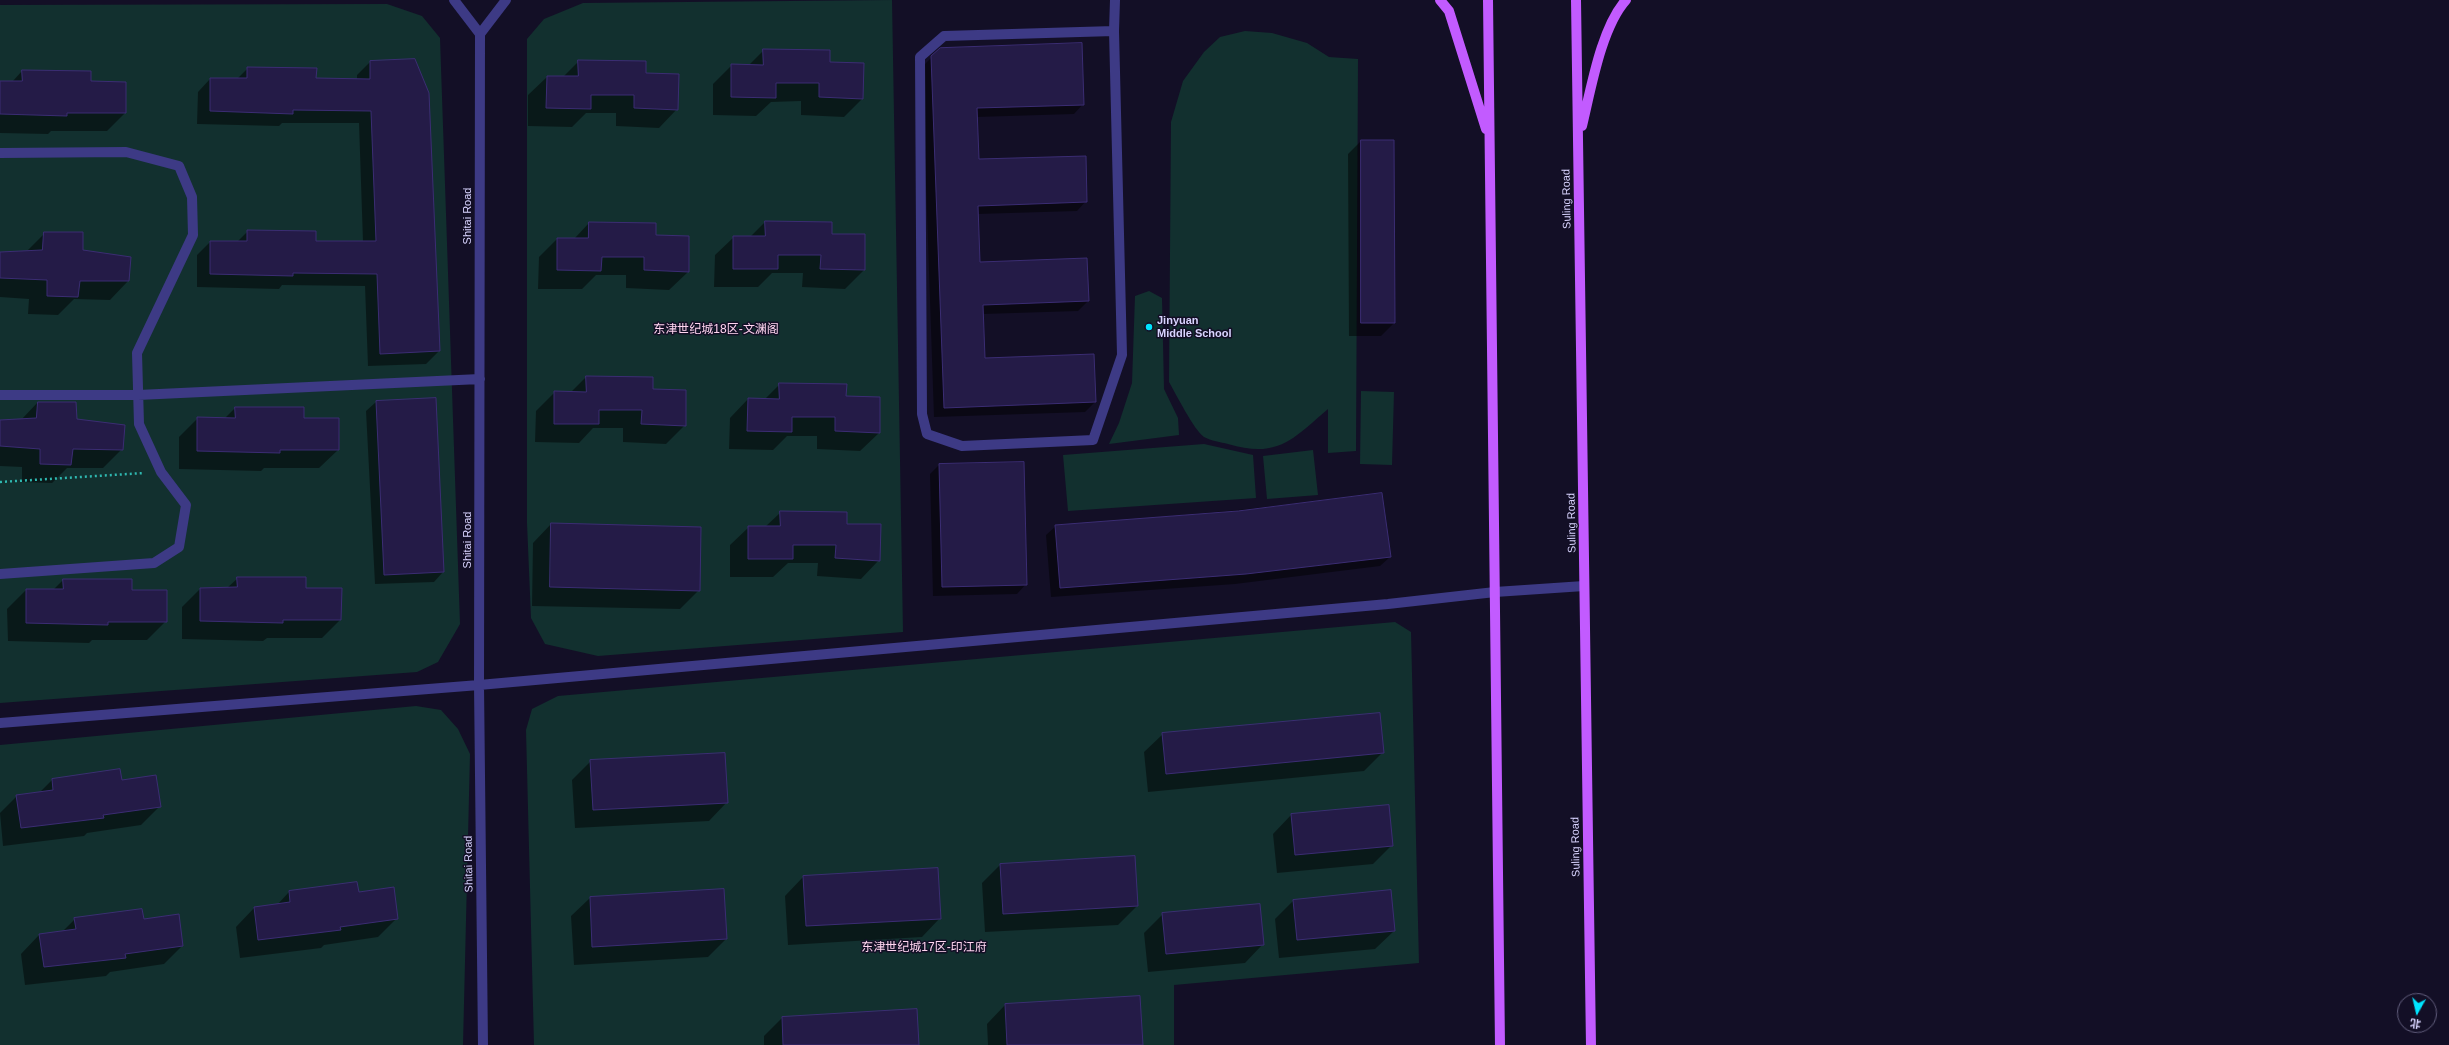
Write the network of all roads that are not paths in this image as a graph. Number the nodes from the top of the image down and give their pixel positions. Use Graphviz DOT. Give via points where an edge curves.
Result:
graph roads {
  1 [pos="454,0"];
  2 [pos="506,0"];
  3 [pos="1115,0"];
  4 [pos="1440,0"];
  5 [pos="1488,0"];
  6 [pos="1576,0"];
  7 [pos="1626,0"];
  8 [pos="1114,31"];
  9 [pos="480,34"];
  10 [pos="1578,140"];
  11 [pos="1489,141"];
  12 [pos="0,153"];
  13 [pos="480,379"];
  14 [pos="0,395"];
  15 [pos="138,395"];
  16 [pos="0,574"];
  17 [pos="1584,586"];
  18 [pos="1495,592"];
  19 [pos="479,686"];
  20 [pos="0,723"];
  21 [pos="483,1045"];
  22 [pos="1500,1045"];
  23 [pos="1591,1045"];
  1 -- 9 [label="street"];
  2 -- 9 [label="street"];
  3 -- 8 [label="street"];
  4 -- 11 [label="main road" via="1449,11"];
  5 -- 11 [label="main road"];
  6 -- 10 [label="main road, Suling Road"];
  7 -- 10 [label="main road" via="1620,7 1601,50"];
  8 -- 8 [label="street" via="1122,355 1093,440 962,446 926,434 922,414 920,57 944,36"];
  9 -- 13 [label="street, Shitai Road"];
  10 -- 17 [label="main road, Suling Road"];
  11 -- 18 [label="main road"];
  12 -- 15 [label="street" via="126,152 179,166 192,197 193,235 137,353"];
  13 -- 15 [label="street"];
  13 -- 19 [label="street, Shitai Road"];
  14 -- 15 [label="street"];
  15 -- 16 [label="street" via="139,424 161,472 186,505 179,547 154,563"];
  17 -- 18 [label="street"];
  17 -- 23 [label="main road, Suling Road"];
  18 -- 19 [label="street" via="1388,604"];
  18 -- 22 [label="main road"];
  19 -- 20 [label="street"];
  19 -- 21 [label="street, Shitai Road"];
}
